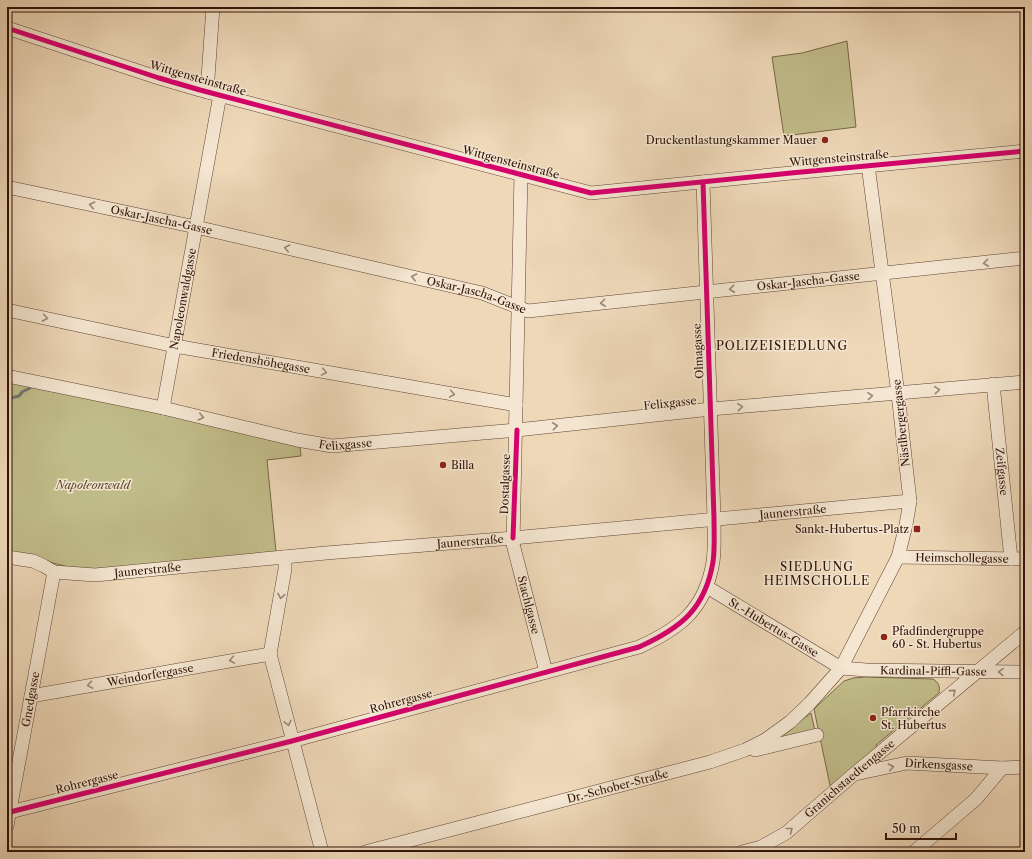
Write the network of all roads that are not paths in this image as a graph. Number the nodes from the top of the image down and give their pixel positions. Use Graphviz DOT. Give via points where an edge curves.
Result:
graph roads {
  1 [pos="213,7"];
  2 [pos="7,28"];
  3 [pos="207,92"];
  4 [pos="220,95"];
  5 [pos="1025,151"];
  6 [pos="868,166"];
  7 [pos="521,175"];
  8 [pos="703,182"];
  9 [pos="7,187"];
  10 [pos="196,227"];
  11 [pos="1025,258"];
  12 [pos="883,274"];
  13 [pos="705,292"];
  14 [pos="519,308"];
  15 [pos="7,310"];
  16 [pos="175,346"];
  17 [pos="7,376"];
  18 [pos="1025,382"];
  19 [pos="993,384"];
  20 [pos="898,394"];
  21 [pos="516,405"];
  22 [pos="163,408"];
  23 [pos="711,409"];
  24 [pos="516,430"];
  25 [pos="910,501"];
  26 [pos="714,518"];
  27 [pos="514,538"];
  28 [pos="7,557"];
  29 [pos="285,557"];
  30 [pos="898,557"];
  31 [pos="1011,559"];
  32 [pos="1025,559"];
  33 [pos="54,572"];
  34 [pos="707,587"];
  35 [pos="1025,632"];
  36 [pos="270,654"];
  37 [pos="841,668"];
  38 [pos="546,672"];
  39 [pos="978,672"];
  40 [pos="1025,672"];
  41 [pos="31,696"];
  42 [pos="817,735"];
  43 [pos="292,741"];
  44 [pos="710,762"];
  45 [pos="1025,767"];
  46 [pos="1002,768"];
  47 [pos="853,775"];
  48 [pos="8,812"];
  49 [pos="7,826"];
  50 [pos="322,852"];
  51 [pos="365,852"];
  52 [pos="742,852"];
  53 [pos="914,852"];
  1 -- 3 [label="street"];
  2 -- 3 [label="street, Wittgensteinstraße"];
  3 -- 4 [label="street, Wittgensteinstraße"];
  4 -- 7 [label="street, Wittgensteinstraße"];
  4 -- 10 [label="street, Napoleonwaldgasse"];
  5 -- 6 [label="street, Wittgensteinstraße"];
  6 -- 8 [label="street, Wittgensteinstraße"];
  6 -- 12 [label="street, Nästlbergergasse"];
  7 -- 8 [label="street, Wittgensteinstraße" via="591,193"];
  7 -- 14 [label="street, Dostalgasse"];
  8 -- 13 [label="street, Olmagasse"];
  10 -- 9 [label="street, Oskar-Jascha-Gasse, one-way"];
  14 -- 10 [label="street, Oskar-Jascha-Gasse, one-way" via="482,293"];
  10 -- 16 [label="street, Napoleonwaldgasse"];
  11 -- 12 [label="street, Oskar-Jascha-Gasse, one-way"];
  12 -- 13 [label="street, Oskar-Jascha-Gasse, one-way"];
  12 -- 20 [label="street, Nästlbergergasse"];
  13 -- 14 [label="street, Oskar-Jascha-Gasse, one-way" via="528,311"];
  13 -- 23 [label="street, Olmagasse"];
  14 -- 21 [label="street, Dostalgasse"];
  15 -- 16 [label="street, Friedenshöhegasse, one-way"];
  16 -- 21 [label="street, Friedenshöhegasse, one-way"];
  16 -- 22 [label="street, Napoleonwaldgasse"];
  17 -- 22 [label="street, Felixgasse"];
  18 -- 19 [label="street, Felixgasse"];
  20 -- 19 [label="street, Felixgasse, one-way"];
  19 -- 31 [label="street, Zeifgasse"];
  23 -- 20 [label="street, Felixgasse, one-way"];
  20 -- 25 [label="street, Nästlbergergasse"];
  21 -- 24 [label="street, Dostalgasse"];
  22 -- 24 [label="street, Felixgasse, one-way" via="332,446"];
  24 -- 23 [label="street, Felixgasse, one-way"];
  23 -- 26 [label="street, Olmagasse"];
  24 -- 27 [label="street, Dostalgasse"];
  25 -- 26 [label="street, Jaunerstraße"];
  25 -- 30 [label="street, Nästlbergergasse"];
  26 -- 27 [label="street, Jaunerstraße"];
  26 -- 34 [label="street, Rohrergasse" via="713,560"];
  27 -- 29 [label="street, Jaunerstraße"];
  27 -- 38 [label="street, Stachlgasse" via="513,544"];
  28 -- 33 [label="street" via="33,562"];
  29 -- 33 [label="street, Jaunerstraße" via="95,575"];
  29 -- 36 [label="street, one-way"];
  30 -- 31 [label="street, Heimschollegasse"];
  30 -- 37 [label="street, Nästlbergergasse"];
  31 -- 32 [label="street, Heimschollegasse"];
  33 -- 41 [label="street, Gnedgasse"];
  34 -- 37 [label="street, St.-Hubertus-Gasse"];
  34 -- 38 [label="street, Rohrergasse" via="696,607 681,623 661,637 638,648"];
  35 -- 39 [label="street, Granichstaedtengasse"];
  36 -- 41 [label="street, Weindorfergasse, one-way"];
  36 -- 43 [label="street, one-way"];
  37 -- 39 [label="street, Kardinal-Piffl-Gasse"];
  37 -- 44 [label="street, Dr.-Schober-Straße" via="790,722 765,740"];
  38 -- 43 [label="street, Rohrergasse"];
  40 -- 39 [label="street, Kardinal-Piffl-Gasse, one-way"];
  47 -- 39 [label="street, Granichstaedtengasse, one-way"];
  41 -- 48 [label="street, Gnedgasse"];
  42 -- 44 [label="street"];
  43 -- 48 [label="street, Rohrergasse"];
  43 -- 50 [label="street"];
  44 -- 51 [label="street, Dr.-Schober-Straße"];
  45 -- 46 [label="street, Dirkensgasse"];
  47 -- 46 [label="street, Dirkensgasse, one-way" via="907,763"];
  46 -- 53 [label="street" via="976,799"];
  52 -- 47 [label="street, Granichstaedtengasse, one-way" via="761,847 786,833"];
  48 -- 49 [label="street, Gnedgasse"];
}
